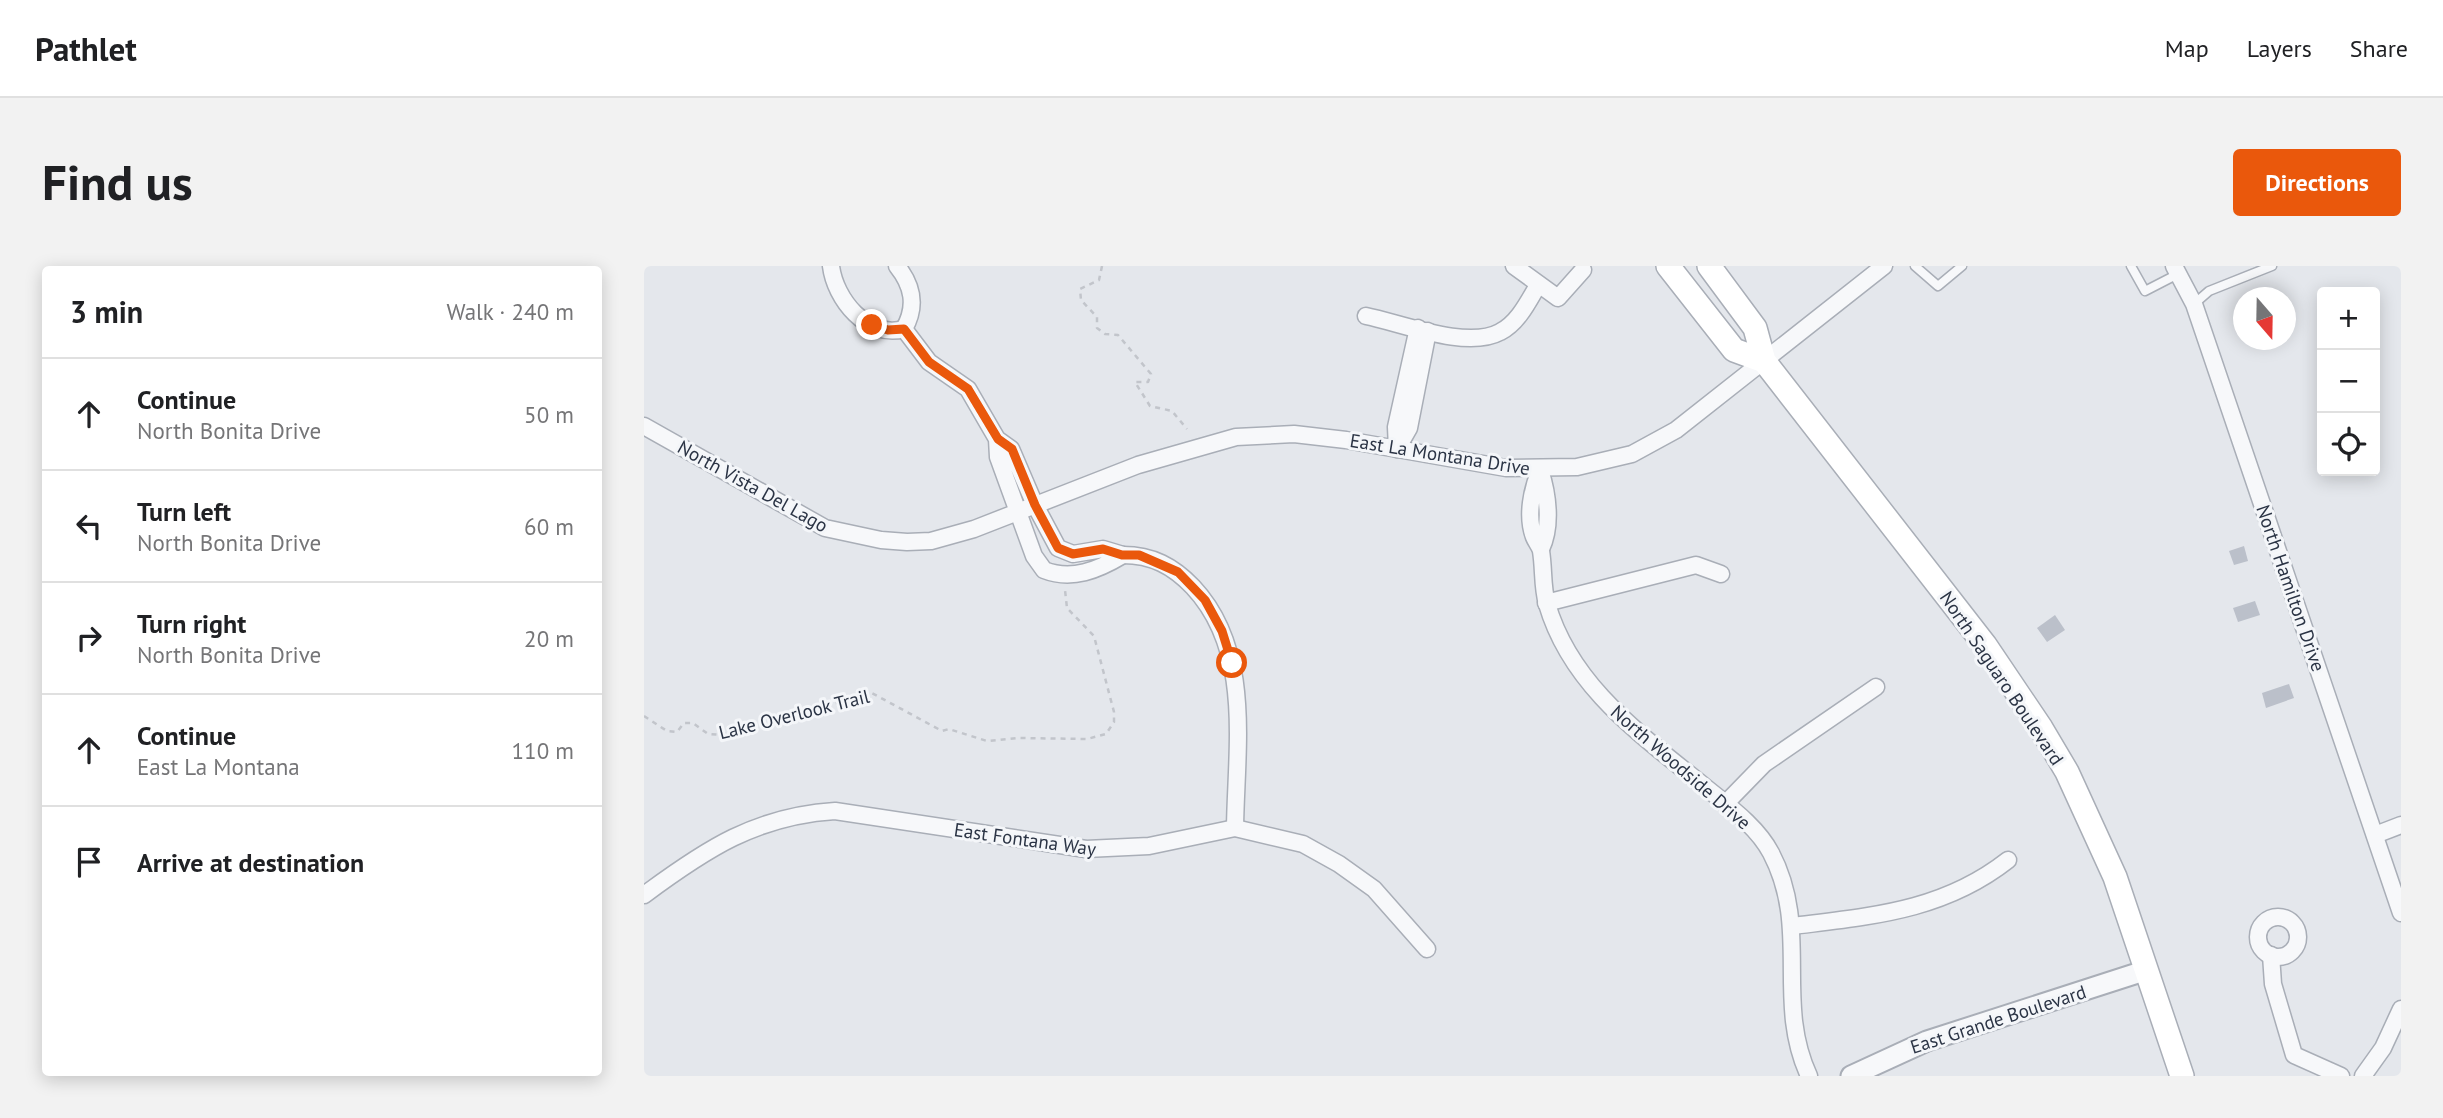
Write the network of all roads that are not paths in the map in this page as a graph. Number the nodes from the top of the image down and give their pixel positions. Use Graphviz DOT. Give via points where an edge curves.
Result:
graph roads {
  1 [pos="831,266"];
  2 [pos="897,266"];
  3 [pos="1514,266"];
  4 [pos="1668,266"];
  5 [pos="1709,266"];
  6 [pos="1884,266"];
  7 [pos="1915,266"];
  8 [pos="1962,266"];
  9 [pos="2131,266"];
  10 [pos="2272,266"];
  11 [pos="1583,270"];
  12 [pos="2176,270"];
  13 [pos="1538,285"];
  14 [pos="2193,304"];
  15 [pos="1366,316"];
  16 [pos="904,329"];
  17 [pos="1423,330"];
  18 [pos="1764,361"];
  19 [pos="644,426"];
  20 [pos="1397,449"];
  21 [pos="1540,470"];
  22 [pos="1027,508"];
  23 [pos="1064,552"];
  24 [pos="1122,555"];
  25 [pos="1721,574"];
  26 [pos="1062,576"];
  27 [pos="1546,603"];
  28 [pos="1876,688"];
  29 [pos="1725,804"];
  30 [pos="2401,825"];
  31 [pos="1235,828"];
  32 [pos="2375,835"];
  33 [pos="2008,860"];
  34 [pos="644,894"];
  35 [pos="2401,913"];
  36 [pos="1793,926"];
  37 [pos="1427,949"];
  38 [pos="2271,955"];
  39 [pos="2147,970"];
  40 [pos="2401,1009"];
  41 [pos="1809,1076"];
  42 [pos="1852,1076"];
  43 [pos="2182,1076"];
  44 [pos="2341,1076"];
  45 [pos="2363,1076"];
  1 -- 16 [label="street" via="839,292 860,318 883,329"];
  2 -- 16 [label="street" via="913,301"];
  3 -- 13 [label="street"];
  4 -- 18 [label="main road, North Saguaro Boulevard" via="1734,350"];
  5 -- 18 [label="main road, North Saguaro Boulevard" via="1755,328"];
  6 -- 18 [label="street, East La Montana Drive"];
  7 -- 8 [label="lane" via="1938,286"];
  9 -- 12 [label="lane" via="2145,291"];
  10 -- 14 [label="lane" via="2209,291"];
  11 -- 13 [label="street" via="1558,298"];
  12 -- 14 [label="street, North Hamilton Drive"];
  13 -- 17 [label="street" via="1514,322 1500,333 1482,338"];
  14 -- 32 [label="street, North Hamilton Drive"];
  15 -- 17 [label="street"];
  16 -- 22 [label="street" via="929,362 968,389 998,439 1012,449"];
  17 -- 20 [label="street" via="1409,428"];
  18 -- 21 [label="street, East La Montana Drive" via="1676,430 1632,454"];
  18 -- 39 [label="main road, North Saguaro Boulevard" via="1977,635 2041,728 2067,772 2115,877"];
  19 -- 22 [label="street, North Vista Del Lago" via="840,533 931,541"];
  20 -- 21 [label="street, East La Montana Drive"];
  20 -- 22 [label="street, East La Montana Drive" via="1294,434 1236,437 1138,465"];
  21 -- 27 [label="street, North Woodside Drive" via="1531,493 1533,535 1541,549"];
  22 -- 23 [label="street"];
  22 -- 26 [label="street" via="1034,556 1044,570"];
  23 -- 24 [label="street" via="1103,549"];
  23 -- 26 [label="street"];
  24 -- 26 [label="street" via="1105,566"];
  24 -- 31 [label="street" via="1153,559 1178,572 1205,600 1222,631 1237,696"];
  25 -- 27 [label="street" via="1696,565"];
  27 -- 29 [label="street, North Woodside Drive" via="1578,671 1623,720"];
  28 -- 29 [label="street" via="1764,764"];
  29 -- 36 [label="street, North Woodside Drive" via="1770,851 1786,887"];
  30 -- 32 [label="street"];
  31 -- 34 [label="street, East Fontana Way" via="1149,846 1086,849 835,811 810,813 783,818 718,843"];
  31 -- 37 [label="street, East Fontana Way" via="1303,844 1339,864 1374,889"];
  32 -- 35 [label="street, North Hamilton Drive"];
  33 -- 36 [label="street" via="1980,882 1934,901 1873,916"];
  36 -- 41 [label="street, North Woodside Drive" via="1793,1024"];
  38 -- 44 [label="street" via="2273,985 2294,1055"];
  39 -- 42 [label="street, East Grande Boulevard" via="1927,1041"];
  39 -- 43 [label="main road, North Saguaro Boulevard"];
  40 -- 45 [label="street" via="2384,1048"];
}
